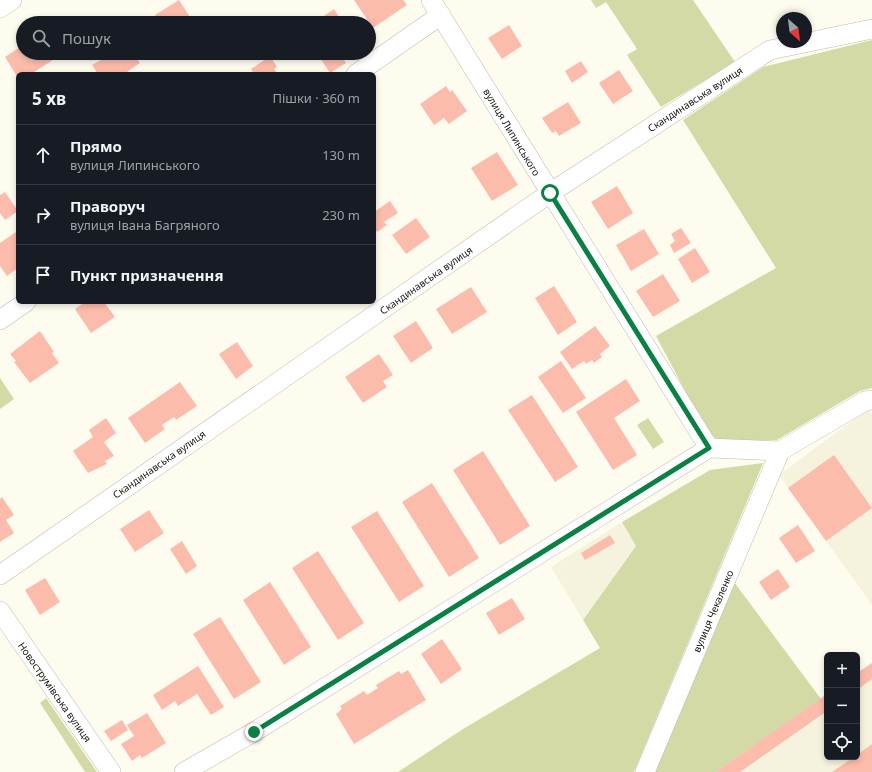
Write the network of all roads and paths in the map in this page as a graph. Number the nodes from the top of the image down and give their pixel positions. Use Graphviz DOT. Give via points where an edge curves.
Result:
graph roads {
  1 [pos="12,0"];
  2 [pos="0,8"];
  3 [pos="436,8"];
  4 [pos="872,29"];
  5 [pos="376,58"];
  6 [pos="373,60"];
  7 [pos="358,72"];
  8 [pos="550,193"];
  9 [pos="23,304"];
  10 [pos="0,320"];
  11 [pos="872,400"];
  12 [pos="709,448"];
  13 [pos="780,451"];
  14 [pos="0,575"];
  15 [pos="0,611"];
  16 [pos="111,772"];
  17 [pos="184,772"];
  18 [pos="645,772"];
  1 -- 2 [label="street"];
  3 -- 5 [label="street"];
  3 -- 8 [label="street, вулиця Липинського"];
  4 -- 8 [label="street, Скандинавська вулиця" via="770,50"];
  6 -- 7 [label="street"];
  8 -- 12 [label="street, вулиця Липинського"];
  8 -- 14 [label="street, Скандинавська вулиця"];
  9 -- 10 [label="street"];
  11 -- 13 [label="street" via="865,401"];
  12 -- 13 [label="street"];
  12 -- 17 [label="street" via="254,732"];
  13 -- 18 [label="street, вулиця Чекаленко"];
  15 -- 16 [label="street, Новострумівська вулиця"];
}
